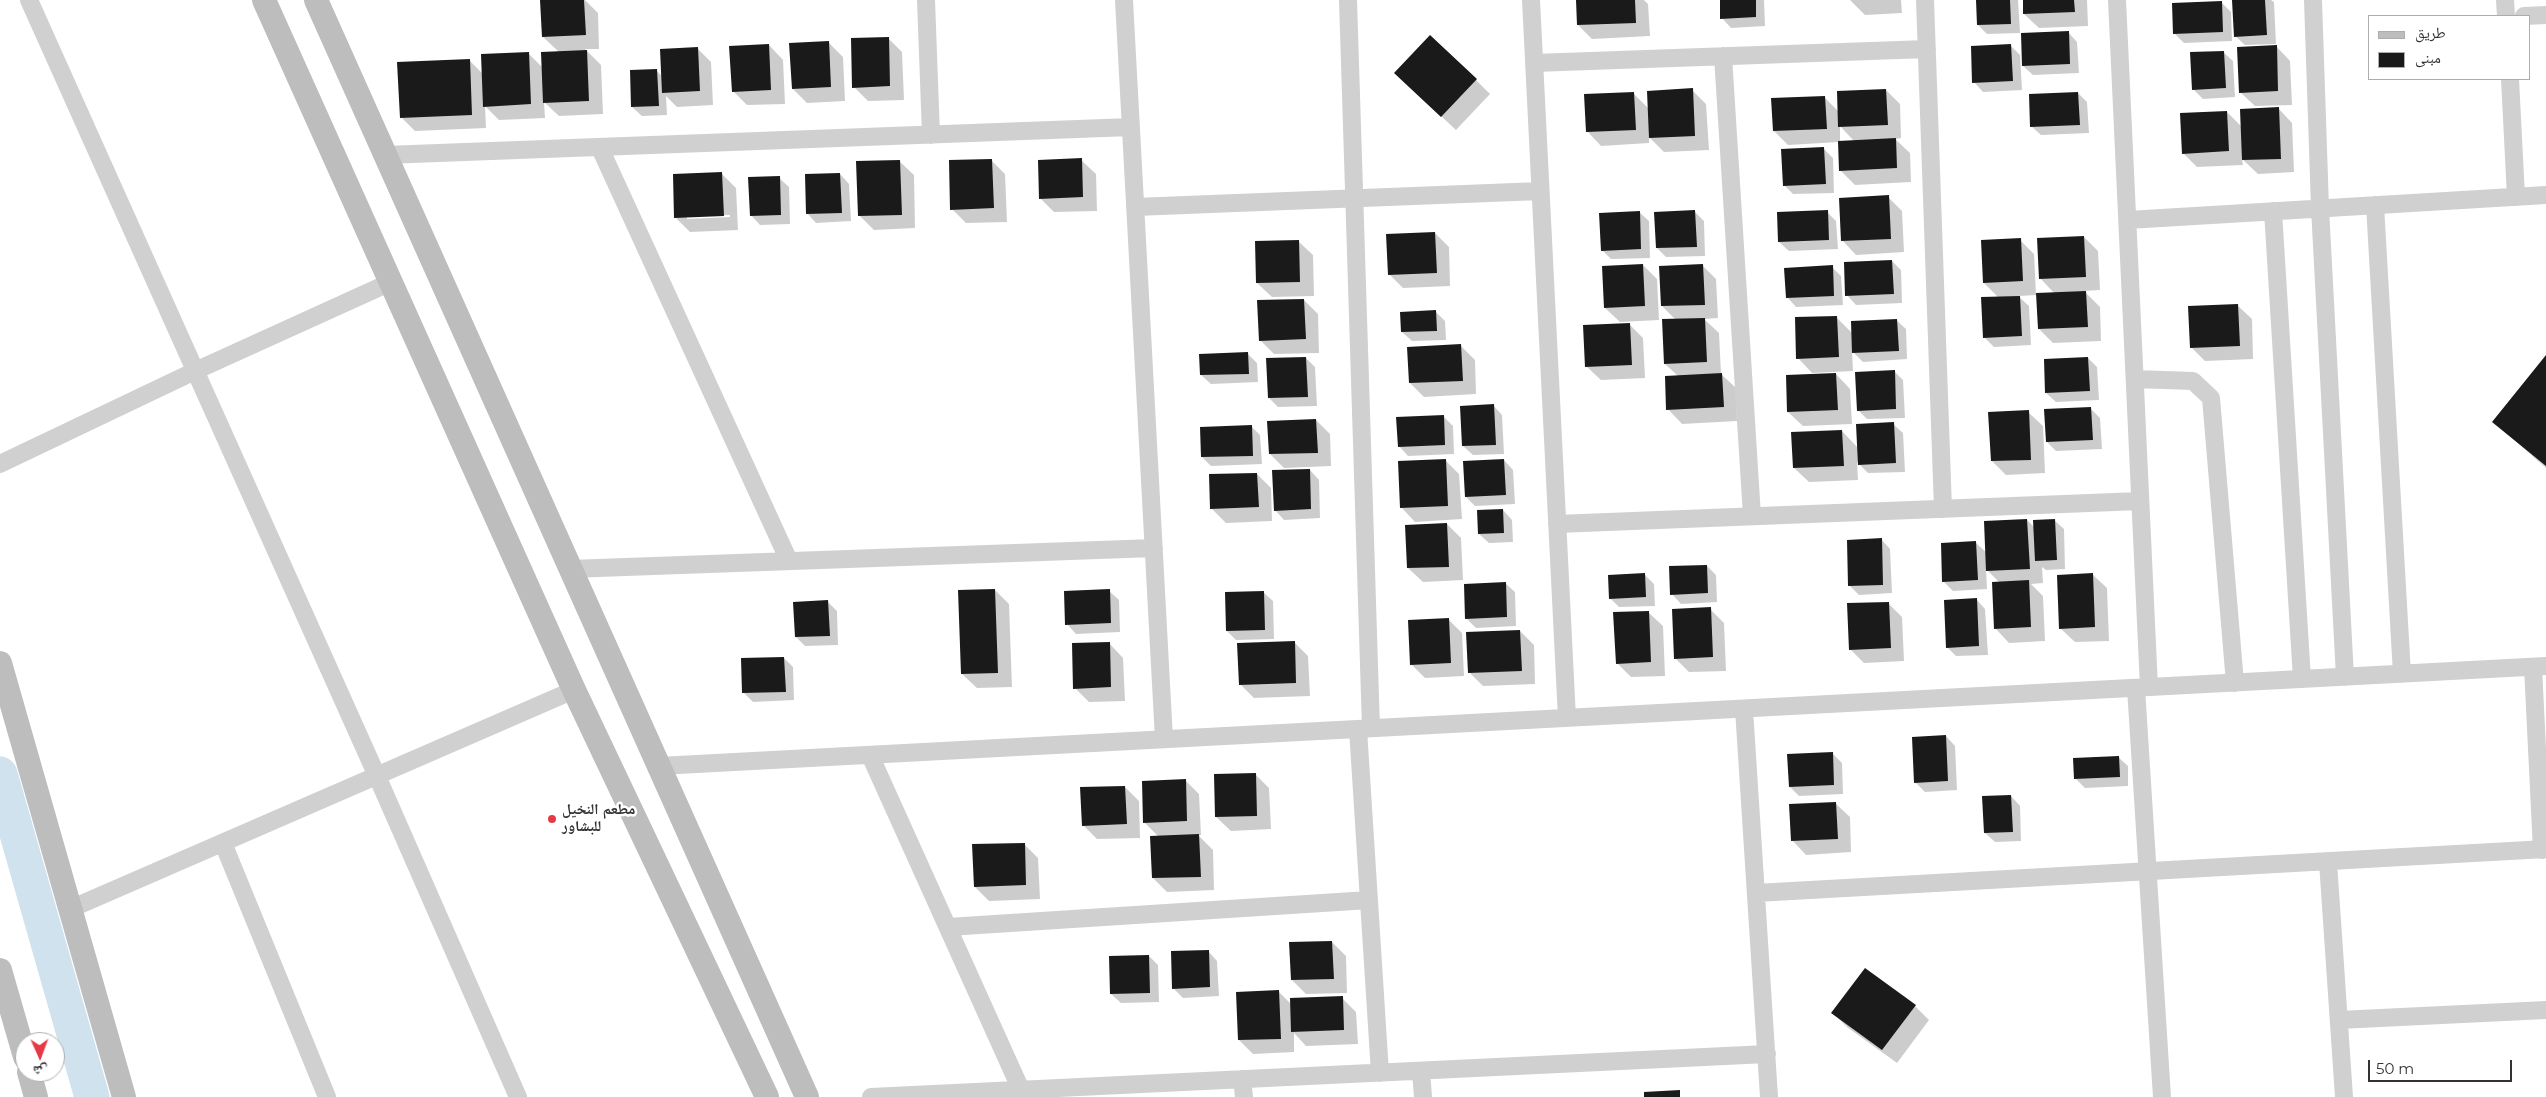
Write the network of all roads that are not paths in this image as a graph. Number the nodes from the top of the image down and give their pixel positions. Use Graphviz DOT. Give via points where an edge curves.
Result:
graph roads {
  1 [pos="29,0"];
  2 [pos="264,0"];
  3 [pos="316,0"];
  4 [pos="926,0"];
  5 [pos="1124,0"];
  6 [pos="1348,0"];
  7 [pos="1531,0"];
  8 [pos="1925,0"];
  9 [pos="2118,0"];
  10 [pos="2313,0"];
  11 [pos="2505,0"];
  12 [pos="2506,15"];
  13 [pos="2546,15"];
  14 [pos="2531,16"];
  15 [pos="1927,49"];
  16 [pos="1723,56"];
  17 [pos="1534,63"];
  18 [pos="2510,80"];
  19 [pos="1131,128"];
  20 [pos="931,135"];
  21 [pos="600,148"];
  22 [pos="385,156"];
  23 [pos="1540,191"];
  24 [pos="2546,196"];
  25 [pos="2516,197"];
  26 [pos="1354,198"];
  27 [pos="2375,205"];
  28 [pos="1135,207"];
  29 [pos="2320,208"];
  30 [pos="2274,211"];
  31 [pos="2128,220"];
  32 [pos="391,282"];
  33 [pos="195,371"];
  34 [pos="2135,379"];
  35 [pos="0,464"];
  36 [pos="2140,502"];
  37 [pos="1943,509"];
  38 [pos="1752,516"];
  39 [pos="1558,524"];
  40 [pos="1154,548"];
  41 [pos="789,561"];
  42 [pos="570,569"];
  43 [pos="0,663"];
  44 [pos="2539,666"];
  45 [pos="2402,674"];
  46 [pos="2345,677"];
  47 [pos="2302,679"];
  48 [pos="2234,683"];
  49 [pos="2142,687"];
  50 [pos="574,690"];
  51 [pos="1744,709"];
  52 [pos="1567,718"];
  53 [pos="1364,729"];
  54 [pos="1164,739"];
  55 [pos="870,755"];
  56 [pos="659,766"];
  57 [pos="377,776"];
  58 [pos="223,843"];
  59 [pos="2544,850"];
  60 [pos="2328,862"];
  61 [pos="2148,872"];
  62 [pos="1756,893"];
  63 [pos="1369,900"];
  64 [pos="70,909"];
  65 [pos="948,927"];
  66 [pos="0,970"];
  67 [pos="2546,1010"];
  68 [pos="2339,1020"];
  69 [pos="18,1032"];
  70 [pos="1767,1054"];
  71 [pos="1421,1071"];
  72 [pos="1380,1073"];
  73 [pos="1242,1079"];
  74 [pos="32,1082"];
  75 [pos="1021,1090"];
  76 [pos="36,1097"];
  77 [pos="124,1097"];
  78 [pos="327,1097"];
  79 [pos="518,1097"];
  80 [pos="767,1097"];
  81 [pos="807,1097"];
  82 [pos="871,1097"];
  83 [pos="1244,1097"];
  84 [pos="1423,1097"];
  85 [pos="1769,1097"];
  86 [pos="2162,1097"];
  87 [pos="2344,1097"];
  1 -- 33 [label="street"];
  2 -- 32 [label="street"];
  3 -- 22 [label="street"];
  4 -- 20 [label="street"];
  5 -- 19 [label="street"];
  6 -- 26 [label="street"];
  7 -- 17 [label="street"];
  8 -- 15 [label="street"];
  9 -- 31 [label="street"];
  10 -- 29 [label="street"];
  11 -- 12 [label="street"];
  13 -- 14 [label="street"];
  15 -- 16 [label="street"];
  15 -- 37 [label="street"];
  16 -- 17 [label="street"];
  16 -- 38 [label="street"];
  17 -- 23 [label="street"];
  18 -- 25 [label="street"];
  19 -- 20 [label="street"];
  19 -- 28 [label="street"];
  20 -- 21 [label="street"];
  21 -- 22 [label="street"];
  21 -- 41 [label="street"];
  22 -- 42 [label="street"];
  23 -- 26 [label="street"];
  23 -- 39 [label="street"];
  24 -- 25 [label="street"];
  25 -- 27 [label="street"];
  26 -- 28 [label="street"];
  26 -- 53 [label="street"];
  27 -- 29 [label="street"];
  27 -- 45 [label="street"];
  28 -- 40 [label="street"];
  29 -- 30 [label="street"];
  29 -- 46 [label="street"];
  30 -- 31 [label="street"];
  30 -- 47 [label="street"];
  31 -- 34 [label="street"];
  32 -- 33 [label="street"];
  32 -- 50 [label="street"];
  33 -- 35 [label="street"];
  33 -- 57 [label="street"];
  34 -- 36 [label="street"];
  34 -- 48 [label="street" via="2193,381 2211,398"];
  36 -- 37 [label="street"];
  36 -- 49 [label="street"];
  37 -- 38 [label="street"];
  38 -- 39 [label="street"];
  39 -- 52 [label="street"];
  40 -- 41 [label="street"];
  40 -- 54 [label="street"];
  41 -- 42 [label="street"];
  42 -- 56 [label="street"];
  43 -- 64 [label="street"];
  44 -- 45 [label="street"];
  44 -- 59 [label="street"];
  45 -- 46 [label="street"];
  46 -- 47 [label="street"];
  47 -- 48 [label="street"];
  48 -- 49 [label="street"];
  49 -- 51 [label="street"];
  49 -- 61 [label="street"];
  50 -- 57 [label="street"];
  50 -- 80 [label="street"];
  51 -- 52 [label="street"];
  51 -- 62 [label="street"];
  52 -- 53 [label="street"];
  53 -- 54 [label="street"];
  53 -- 63 [label="street"];
  54 -- 55 [label="street"];
  55 -- 56 [label="street"];
  55 -- 65 [label="street"];
  56 -- 81 [label="street"];
  57 -- 58 [label="street"];
  57 -- 79 [label="street"];
  58 -- 64 [label="street"];
  58 -- 78 [label="street"];
  59 -- 60 [label="street"];
  60 -- 61 [label="street"];
  60 -- 68 [label="street"];
  61 -- 62 [label="street"];
  61 -- 86 [label="street"];
  62 -- 70 [label="street"];
  63 -- 65 [label="street"];
  63 -- 72 [label="street"];
  64 -- 77 [label="street"];
  65 -- 75 [label="street"];
  66 -- 69 [label="street"];
  67 -- 68 [label="street"];
  68 -- 87 [label="street"];
  70 -- 71 [label="street"];
  70 -- 85 [label="street"];
  71 -- 72 [label="street"];
  71 -- 84 [label="street"];
  72 -- 73 [label="street"];
  73 -- 75 [label="street"];
  73 -- 83 [label="street"];
  74 -- 76 [label="street"];
  75 -- 82 [label="street"];
}
